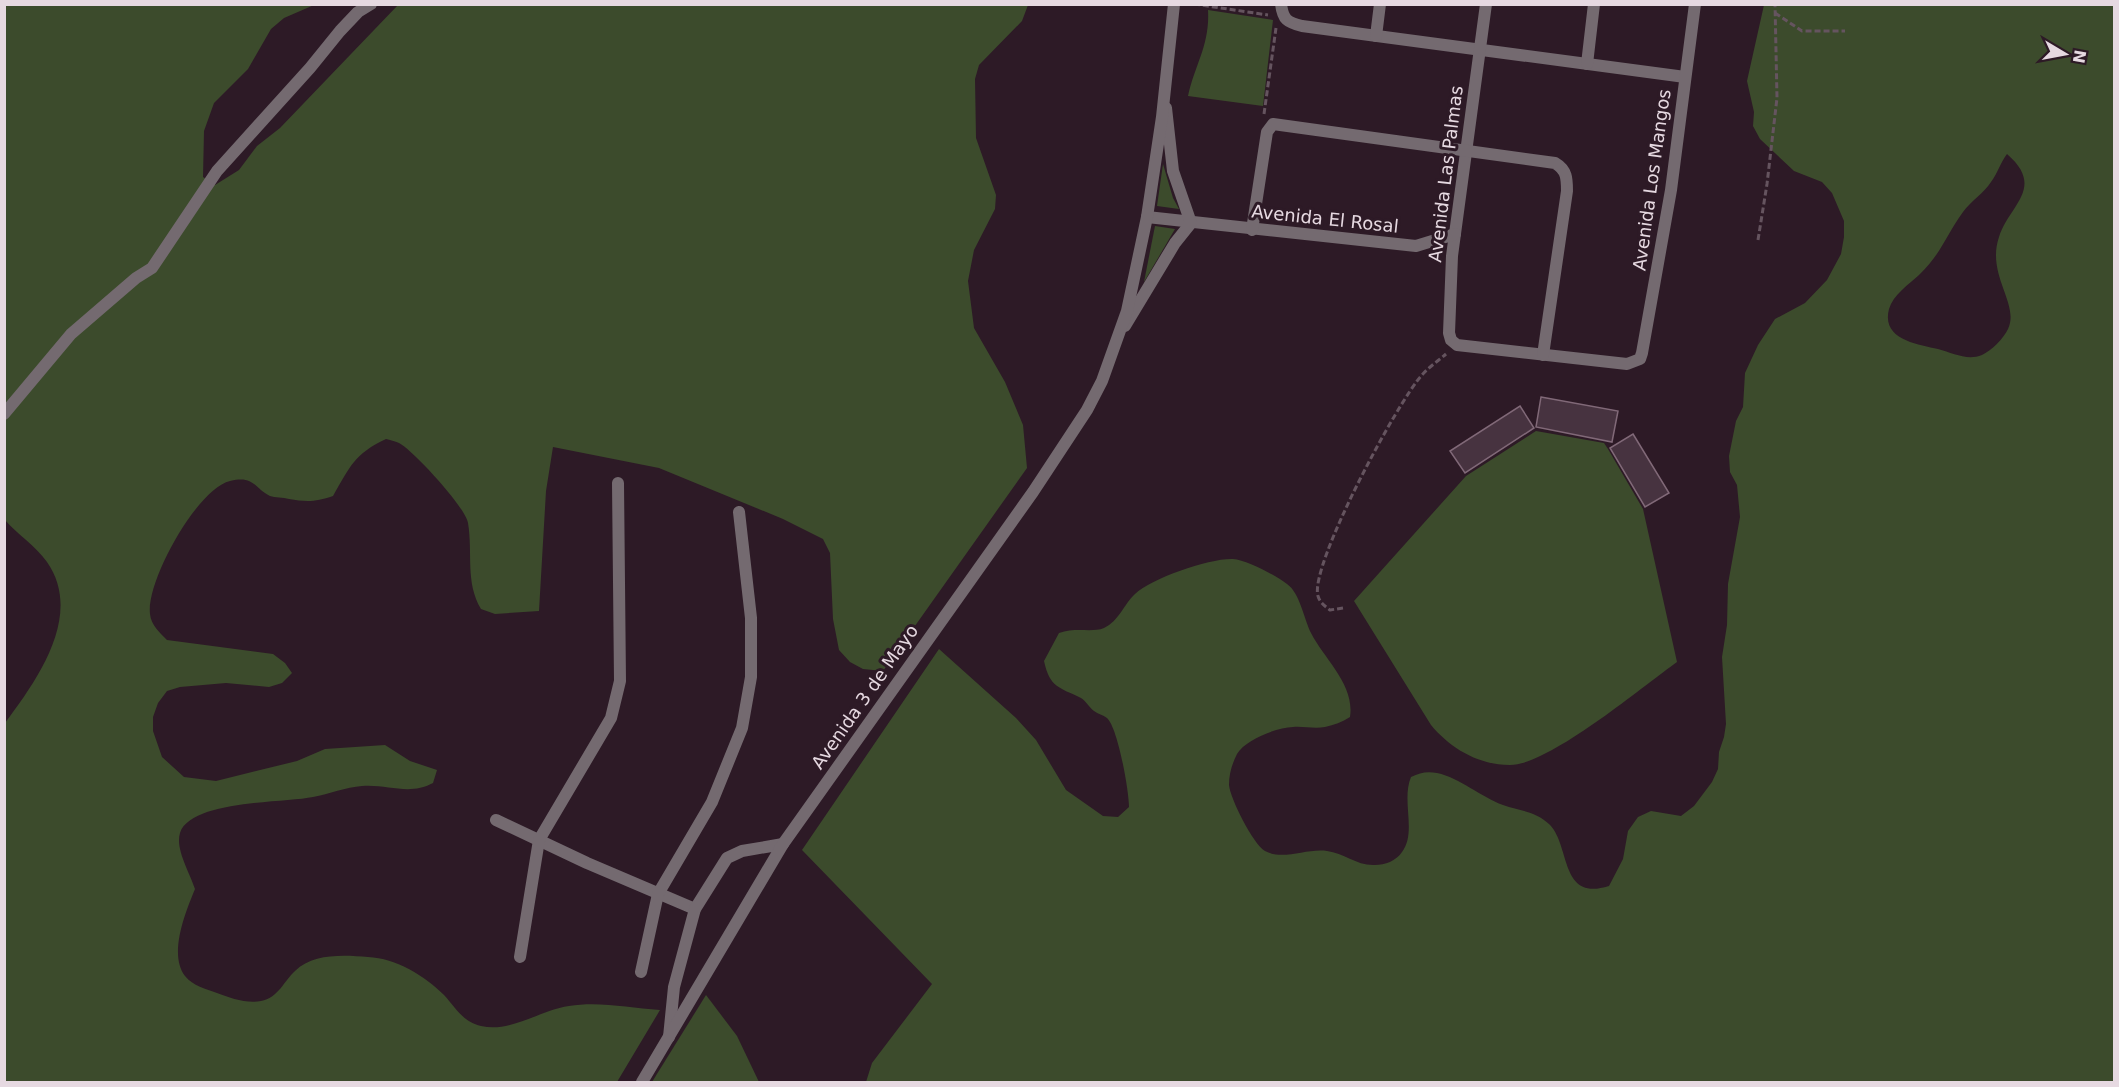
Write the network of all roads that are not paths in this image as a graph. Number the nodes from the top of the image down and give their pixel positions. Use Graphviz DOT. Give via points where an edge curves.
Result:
graph roads {
  1 [pos="371,4"];
  2 [pos="1174,4"];
  3 [pos="1380,4"];
  4 [pos="1486,4"];
  5 [pos="1594,4"];
  6 [pos="1695,4"];
  7 [pos="1282,10"];
  8 [pos="1376,36"];
  9 [pos="1480,50"];
  10 [pos="1587,64"];
  11 [pos="1685,76"];
  12 [pos="1164,95"];
  13 [pos="1466,152"];
  14 [pos="1147,217"];
  15 [pos="1191,223"];
  16 [pos="1252,230"];
  17 [pos="1455,234"];
  18 [pos="1120,334"];
  19 [pos="1543,355"];
  20 [pos="4,414"];
  21 [pos="618,483"];
  22 [pos="739,512"];
  23 [pos="496,820"];
  24 [pos="539,840"];
  25 [pos="783,844"];
  26 [pos="658,894"];
  27 [pos="695,909"];
  28 [pos="520,957"];
  29 [pos="641,972"];
  30 [pos="669,1038"];
  31 [pos="642,1083"];
  1 -- 20 [label="street" via="340,31 217,171 152,268 71,334"];
  2 -- 12 [label="street"];
  3 -- 8 [label="street"];
  4 -- 9 [label="street, Avenida Las Palmas"];
  5 -- 10 [label="street"];
  6 -- 11 [label="street, Avenida Los Mangos"];
  7 -- 8 [label="street" via="1288,23"];
  8 -- 9 [label="street"];
  9 -- 10 [label="street"];
  9 -- 13 [label="street, Avenida Las Palmas"];
  10 -- 11 [label="street"];
  11 -- 19 [label="street, Avenida Los Mangos" via="1671,190 1640,359 1627,364"];
  12 -- 14 [label="street"];
  12 -- 15 [label="street" via="1173,171"];
  13 -- 16 [label="street" via="1273,124 1267,132"];
  13 -- 17 [label="street, Avenida Las Palmas"];
  13 -- 19 [label="street" via="1556,163 1567,177"];
  14 -- 15 [label="street, Avenida El Rosal"];
  14 -- 18 [label="street"];
  15 -- 16 [label="street, Avenida El Rosal"];
  15 -- 18 [label="street"];
  16 -- 17 [label="street, Avenida El Rosal" via="1416,246"];
  17 -- 19 [label="street, Avenida Las Palmas" via="1451,340 1458,345"];
  18 -- 25 [label="street, Avenida 3 de Mayo" via="1086,410 1033,492"];
  21 -- 24 [label="street" via="620,681 611,718"];
  22 -- 26 [label="street" via="751,618 752,677 742,728 712,802"];
  23 -- 24 [label="street"];
  24 -- 26 [label="street"];
  24 -- 28 [label="street"];
  25 -- 27 [label="street" via="742,851 727,858"];
  25 -- 30 [label="street, Avenida 3 de Mayo"];
  26 -- 27 [label="street"];
  26 -- 29 [label="street"];
  27 -- 30 [label="street" via="674,987"];
  30 -- 31 [label="street, Avenida 3 de Mayo"];
}
